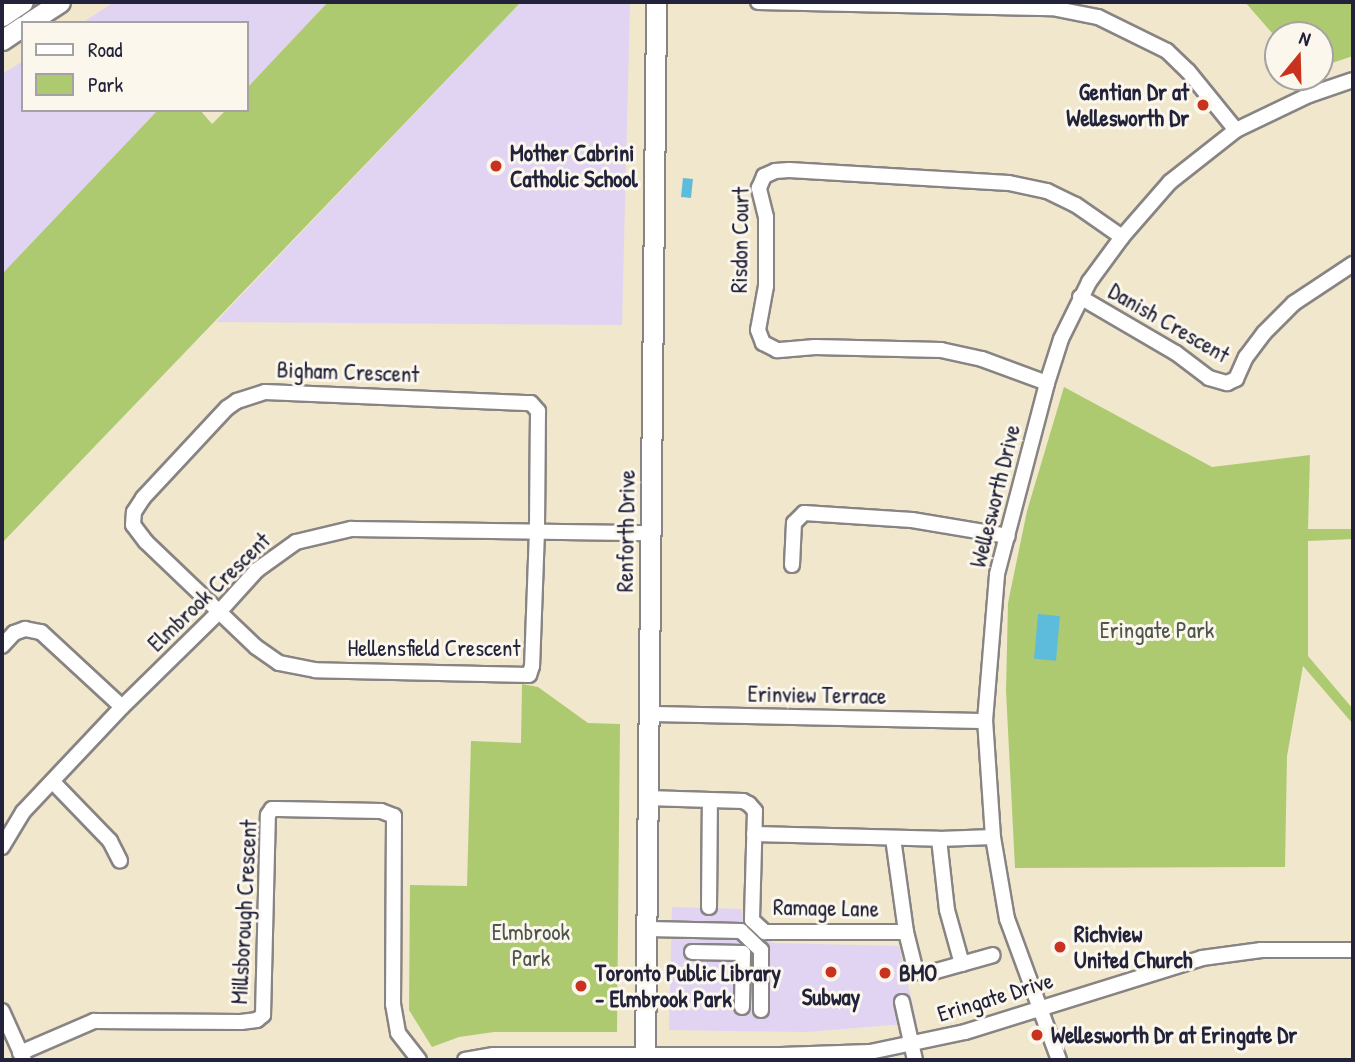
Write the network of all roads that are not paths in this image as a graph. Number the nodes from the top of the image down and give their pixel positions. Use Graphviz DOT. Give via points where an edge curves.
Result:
graph roads {
  1 [pos="23,2"];
  2 [pos="60,2"];
  3 [pos="656,2"];
  4 [pos="758,2"];
  5 [pos="779,2"];
  6 [pos="970,3"];
  7 [pos="2,16"];
  8 [pos="31,21"];
  9 [pos="21,27"];
  10 [pos="2,40"];
  11 [pos="1353,80"];
  12 [pos="1236,130"];
  13 [pos="1122,237"];
  14 [pos="1353,264"];
  15 [pos="1080,298"];
  16 [pos="1047,383"];
  17 [pos="537,531"];
  18 [pos="650,533"];
  19 [pos="1008,536"];
  20 [pos="792,565"];
  21 [pos="219,612"];
  22 [pos="2,646"];
  23 [pos="122,707"];
  24 [pos="649,715"];
  25 [pos="985,721"];
  26 [pos="53,782"];
  27 [pos="647,798"];
  28 [pos="710,800"];
  29 [pos="754,834"];
  30 [pos="993,837"];
  31 [pos="893,838"];
  32 [pos="939,839"];
  33 [pos="2,847"];
  34 [pos="120,861"];
  35 [pos="709,906"];
  36 [pos="648,929"];
  37 [pos="906,932"];
  38 [pos="1353,950"];
  39 [pos="692,952"];
  40 [pos="993,955"];
  41 [pos="962,964"];
  42 [pos="902,1002"];
  43 [pos="742,1007"];
  44 [pos="1041,1008"];
  45 [pos="761,1010"];
  46 [pos="2,1011"];
  47 [pos="913,1045"];
  48 [pos="22,1057"];
  49 [pos="531,1057"];
  50 [pos="645,1057"];
  51 [pos="781,1058"];
  52 [pos="419,1060"];
  53 [pos="465,1060"];
  54 [pos="915,1060"];
  55 [pos="1059,1060"];
  1 -- 7 [label="main road"];
  2 -- 8 [label="main road"];
  3 -- 18 [label="main road, Renforth Drive"];
  4 -- 5 [label="street"];
  5 -- 6 [label="street"];
  6 -- 12 [label="street" via="1052,8 1114,22 1172,56"];
  9 -- 10 [label="main road"];
  11 -- 12 [label="street, Wellesworth Drive"];
  12 -- 13 [label="street, Wellesworth Drive" via="1170,183"];
  13 -- 15 [label="street, Wellesworth Drive"];
  13 -- 16 [label="street, Risdon Court" via="1055,194 1009,183 789,170 764,176 759,188 766,217 766,286 758,330 763,343 794,351 815,346 941,350 982,359"];
  14 -- 15 [label="street, Danish Crescent" via="1294,303 1264,333 1236,379 1227,383 1209,378 1176,353"];
  15 -- 16 [label="street, Wellesworth Drive"];
  16 -- 19 [label="street, Wellesworth Drive"];
  17 -- 18 [label="street, Elmbrook Crescent"];
  17 -- 21 [label="street, Elmbrook Crescent" via="351,529 313,536 271,557"];
  17 -- 21 [label="street, Hellensfield Crescent" via="528,675 298,668 279,663 256,647"];
  17 -- 21 [label="street, Bigham Crescent" via="538,411 531,403 253,395 227,408 134,512 133,525 146,542"];
  18 -- 24 [label="main road, Renforth Drive"];
  19 -- 20 [label="street" via="912,520 804,513 794,523"];
  19 -- 25 [label="street, Wellesworth Drive" via="997,574"];
  21 -- 23 [label="street, Elmbrook Crescent"];
  22 -- 23 [label="street" via="25,629 41,632"];
  23 -- 26 [label="street, Elmbrook Crescent"];
  24 -- 25 [label="street, Erinview Terrace"];
  24 -- 27 [label="main road, Renforth Drive"];
  25 -- 30 [label="street, Wellesworth Drive"];
  26 -- 33 [label="street, Elmbrook Crescent" via="23,812"];
  26 -- 34 [label="street" via="110,841"];
  27 -- 28 [label="street, Ramage Lane"];
  27 -- 36 [label="main road, Renforth Drive"];
  28 -- 29 [label="street, Ramage Lane" via="750,804 755,811"];
  28 -- 35 [label="street"];
  29 -- 31 [label="street"];
  29 -- 37 [label="street, Ramage Lane" via="752,920 765,932"];
  30 -- 32 [label="street"];
  30 -- 44 [label="street, Wellesworth Drive" via="1007,919"];
  31 -- 32 [label="street"];
  31 -- 37 [label="street, Ramage Lane"];
  32 -- 41 [label="street" via="947,911"];
  36 -- 45 [label="street" via="741,931 761,950"];
  36 -- 50 [label="main road, Renforth Drive"];
  37 -- 41 [label="street, Ramage Lane" via="916,972"];
  38 -- 44 [label="street, Eringate Drive" via="1261,950 1211,956"];
  39 -- 43 [label="street" via="743,953"];
  40 -- 41 [label="street, Ramage Lane"];
  42 -- 47 [label="street"];
  44 -- 47 [label="street, Eringate Drive"];
  44 -- 55 [label="street, Wellesworth Drive"];
  46 -- 48 [label="street"];
  47 -- 51 [label="street, Eringate Drive"];
  47 -- 54 [label="street"];
  48 -- 52 [label="street, Millsborough Crescent" via="94,1021 241,1022 263,1015 268,815 278,809 381,811 394,817 393,1004 398,1033"];
  49 -- 50 [label="street"];
  49 -- 53 [label="street" via="494,1055"];
  50 -- 51 [label="street, Eringate Drive"];
}
